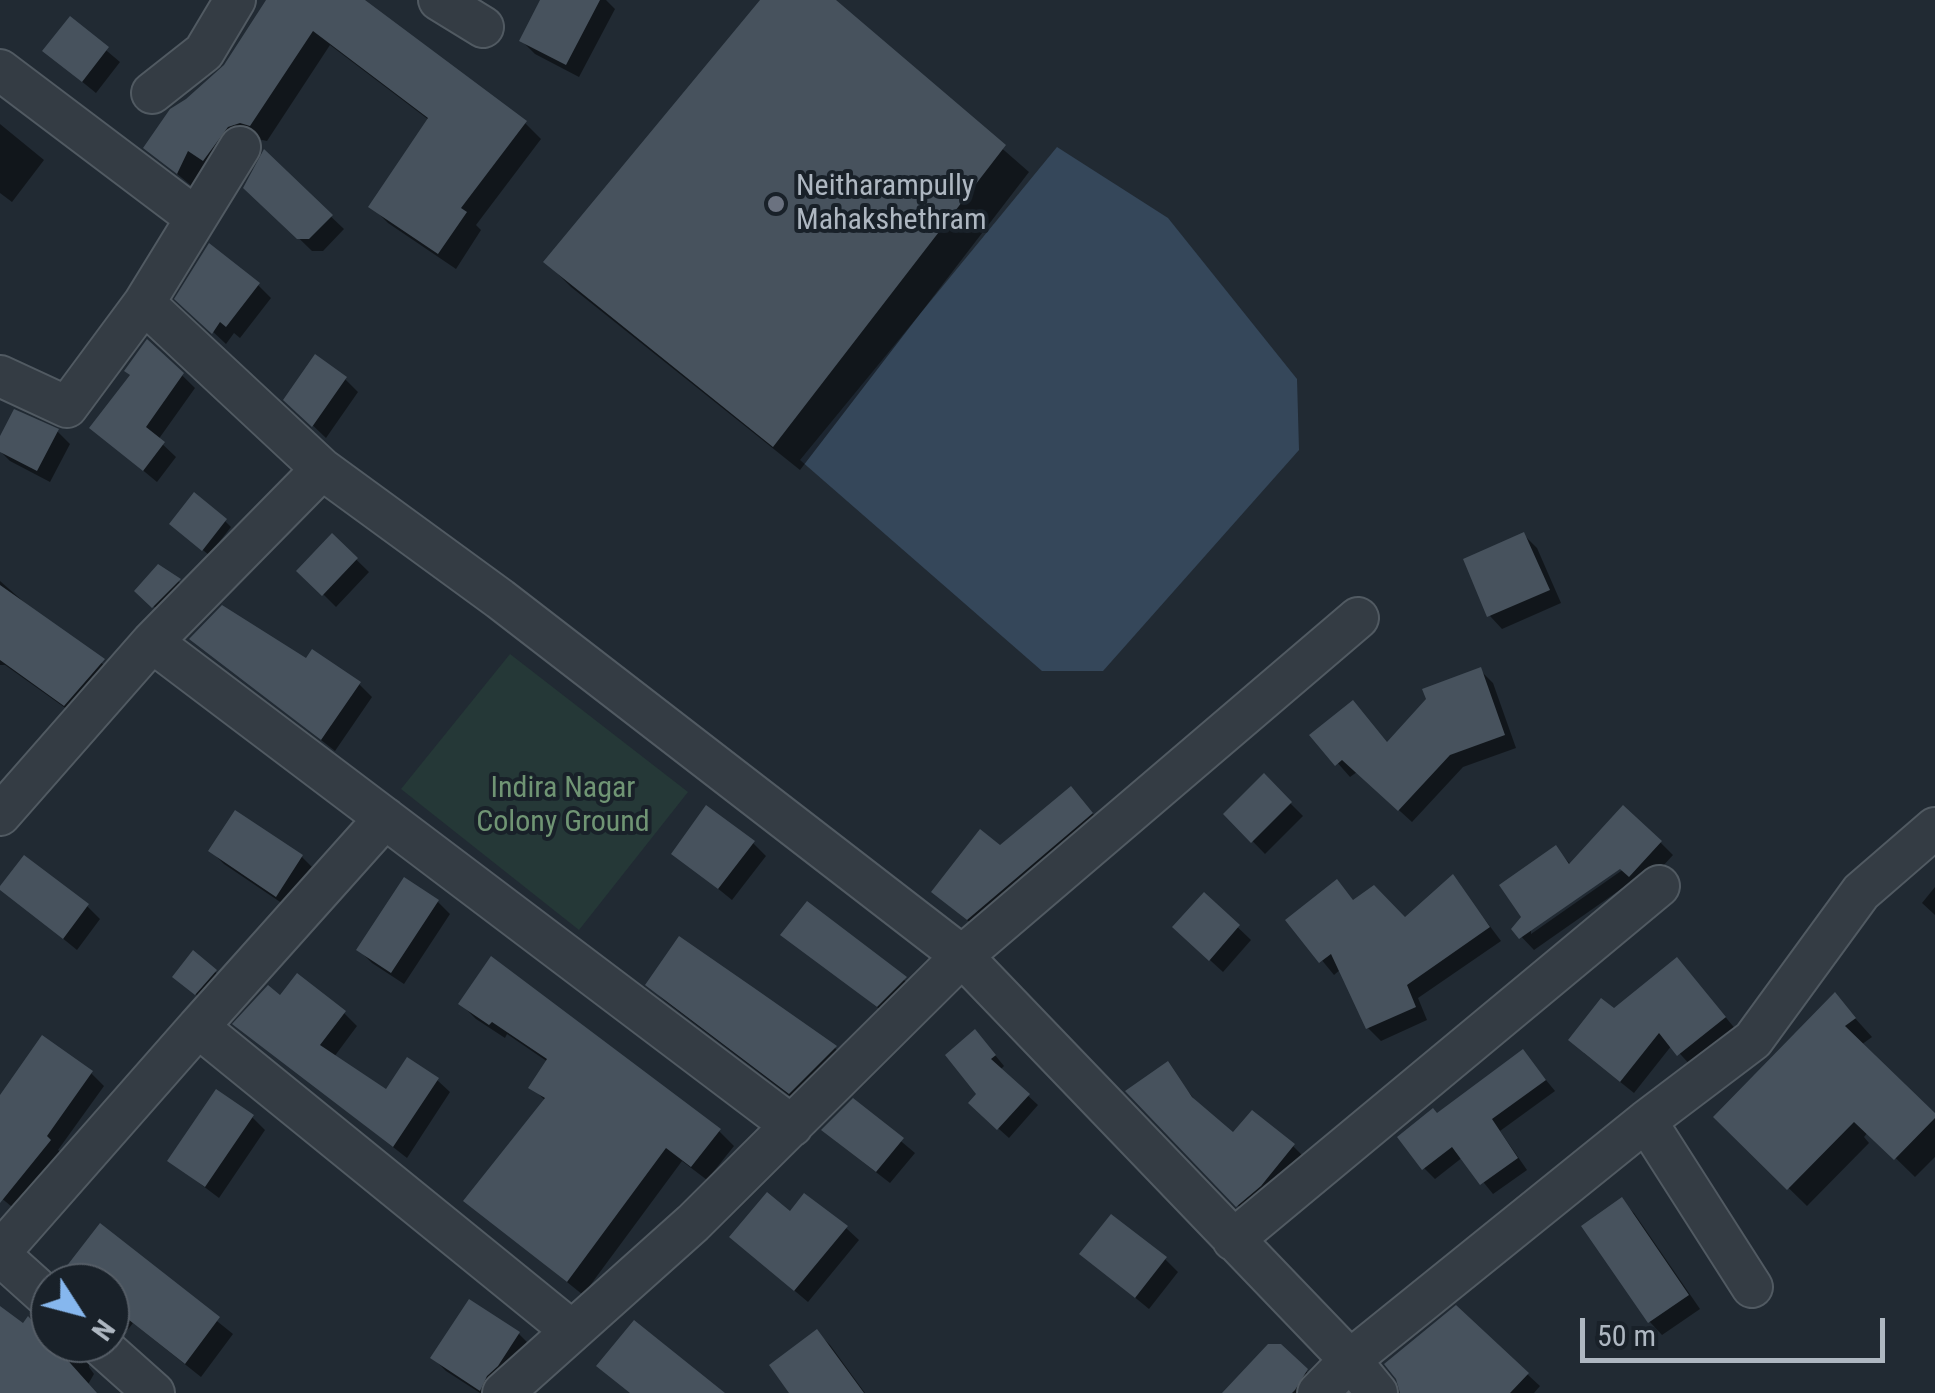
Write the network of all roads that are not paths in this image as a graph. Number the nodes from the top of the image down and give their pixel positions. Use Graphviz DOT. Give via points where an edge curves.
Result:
graph roads {
  1 [pos="235,0"];
  2 [pos="439,0"];
  3 [pos="483,27"];
  4 [pos="0,70"];
  5 [pos="152,93"];
  6 [pos="240,147"];
  7 [pos="196,218"];
  8 [pos="144,303"];
  9 [pos="0,376"];
  10 [pos="322,470"];
  11 [pos="1358,618"];
  12 [pos="152,642"];
  13 [pos="0,815"];
  14 [pos="385,818"];
  15 [pos="1935,828"];
  16 [pos="1660,886"];
  17 [pos="962,956"];
  18 [pos="198,1028"];
  19 [pos="1646,1121"];
  20 [pos="792,1126"];
  21 [pos="1233,1240"];
  22 [pos="0,1254"];
  23 [pos="30,1282"];
  24 [pos="1752,1287"];
  25 [pos="572,1332"];
  26 [pos="1350,1360"];
  27 [pos="120,1363"];
  28 [pos="154,1393"];
  29 [pos="503,1393"];
  30 [pos="1318,1393"];
  31 [pos="1377,1393"];
  1 -- 5 [label="street" via="204,52"];
  2 -- 3 [label="street"];
  4 -- 7 [label="street"];
  6 -- 7 [label="street"];
  7 -- 8 [label="street"];
  8 -- 9 [label="street" via="67,407"];
  8 -- 10 [label="street"];
  10 -- 12 [label="street"];
  10 -- 17 [label="street"];
  11 -- 17 [label="street"];
  12 -- 13 [label="street"];
  12 -- 14 [label="street"];
  14 -- 18 [label="street"];
  14 -- 20 [label="street"];
  15 -- 19 [label="street" via="1860,892 1753,1040"];
  16 -- 21 [label="street"];
  17 -- 20 [label="street"];
  17 -- 21 [label="street"];
  18 -- 22 [label="street"];
  18 -- 25 [label="street"];
  19 -- 24 [label="street"];
  19 -- 26 [label="street"];
  20 -- 25 [label="street"];
  21 -- 26 [label="street"];
  22 -- 23 [label="street"];
  25 -- 29 [label="street"];
  26 -- 30 [label="street"];
  26 -- 31 [label="street"];
  27 -- 28 [label="street"];
}
